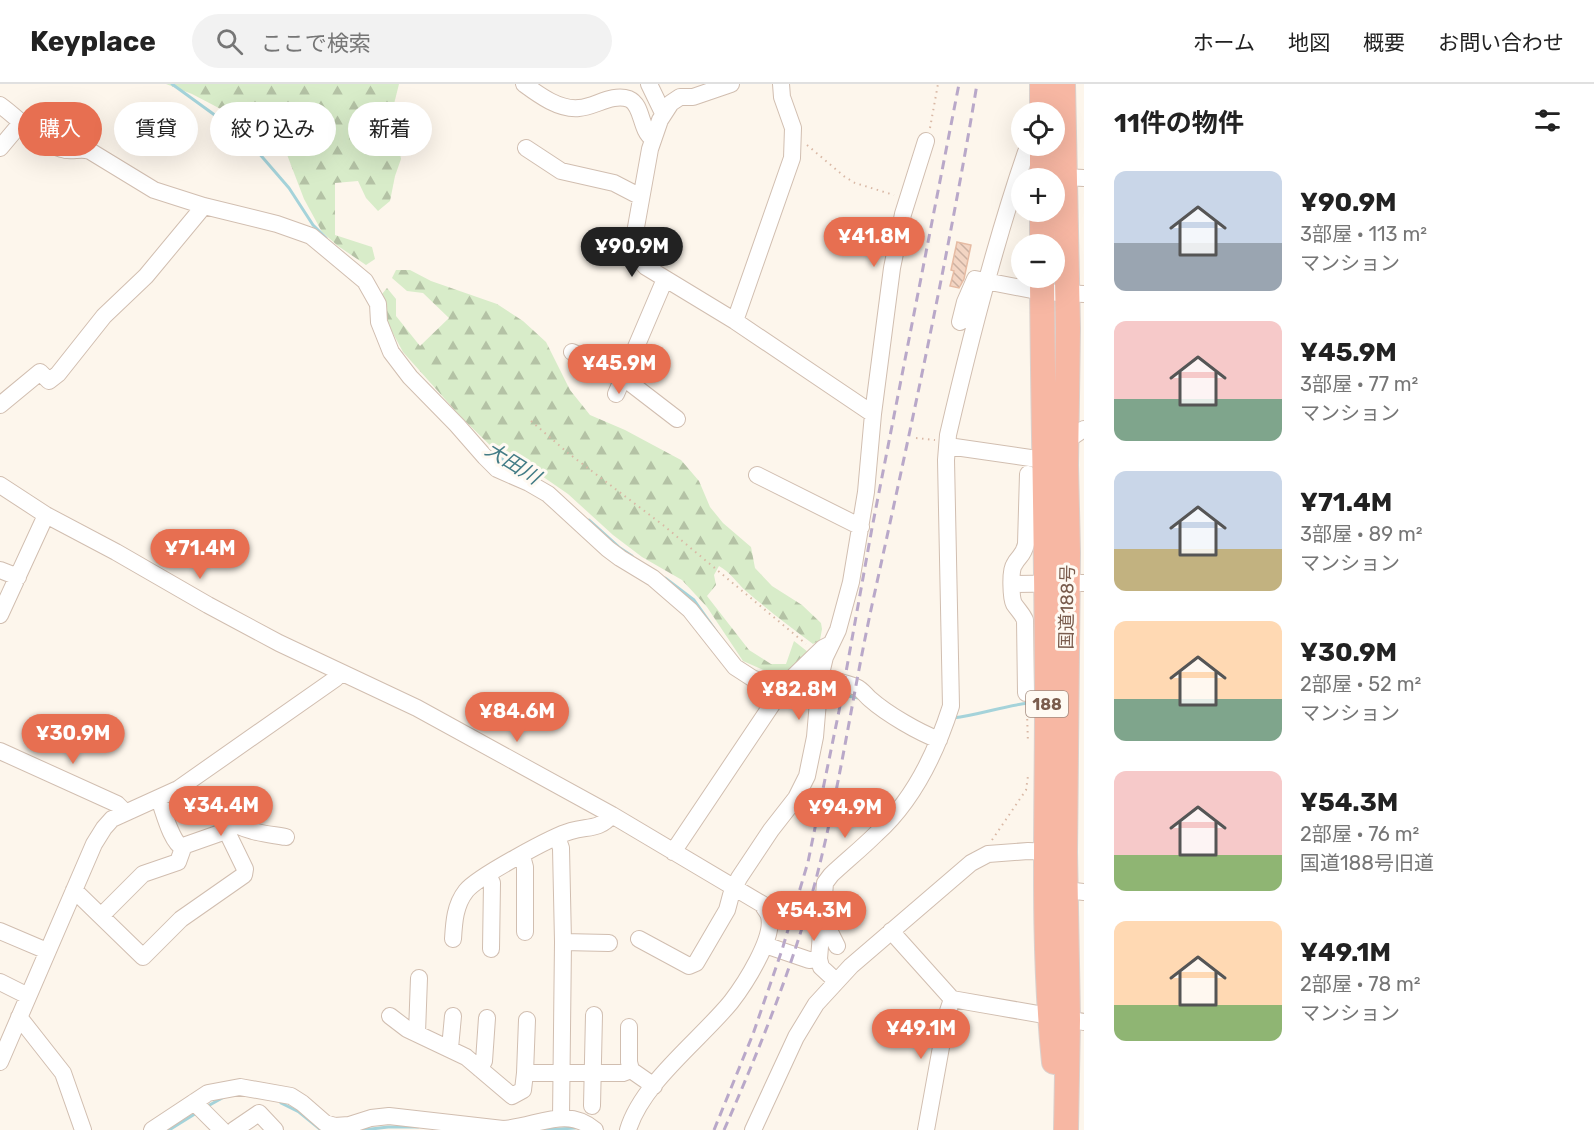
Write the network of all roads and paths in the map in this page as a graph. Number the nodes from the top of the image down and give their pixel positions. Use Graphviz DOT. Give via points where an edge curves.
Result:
graph roads {
  1 [pos="524,84"];
  2 [pos="650,84"];
  3 [pos="731,84"];
  4 [pos="781,84"];
  5 [pos="938,84"];
  6 [pos="1042,84"];
  7 [pos="1063,84"];
  8 [pos="1042,102"];
  9 [pos="0,105"];
  10 [pos="663,113"];
  11 [pos="18,120"];
  12 [pos="18,127"];
  13 [pos="652,138"];
  14 [pos="794,141"];
  15 [pos="926,141"];
  16 [pos="0,148"];
  17 [pos="526,148"];
  18 [pos="98,156"];
  19 [pos="1031,156"];
  20 [pos="1041,156"];
  21 [pos="1053,168"];
  22 [pos="1063,168"];
  23 [pos="1065,196"];
  24 [pos="641,197"];
  25 [pos="908,201"];
  26 [pos="204,206"];
  27 [pos="665,279"];
  28 [pos="986,281"];
  29 [pos="1011,283"];
  30 [pos="1042,288"];
  31 [pos="1053,288"];
  32 [pos="1076,294"];
  33 [pos="735,321"];
  34 [pos="960,322"];
  35 [pos="572,352"];
  36 [pos="624,377"];
  37 [pos="616,394"];
  38 [pos="0,405"];
  39 [pos="873,414"];
  40 [pos="677,419"];
  41 [pos="531,421"];
  42 [pos="1075,435"];
  43 [pos="948,446"];
  44 [pos="1055,466"];
  45 [pos="757,475"];
  46 [pos="0,484"];
  47 [pos="46,514"];
  48 [pos="861,527"];
  49 [pos="0,570"];
  50 [pos="18,577"];
  51 [pos="1066,583"];
  52 [pos="1012,584"];
  53 [pos="0,615"];
  54 [pos="795,636"];
  55 [pos="831,644"];
  56 [pos="341,673"];
  57 [pos="820,678"];
  58 [pos="789,682"];
  59 [pos="1026,693"];
  60 [pos="1075,702"];
  61 [pos="1027,714"];
  62 [pos="939,740"];
  63 [pos="1028,747"];
  64 [pos="0,751"];
  65 [pos="1029,769"];
  66 [pos="178,789"];
  67 [pos="159,799"];
  68 [pos="125,812"];
  69 [pos="612,815"];
  70 [pos="286,837"];
  71 [pos="557,837"];
  72 [pos="183,848"];
  73 [pos="673,852"];
  74 [pos="1056,852"];
  75 [pos="988,854"];
  76 [pos="522,856"];
  77 [pos="488,874"];
  78 [pos="734,888"];
  79 [pos="74,890"];
  80 [pos="1075,891"];
  81 [pos="101,916"];
  82 [pos="821,925"];
  83 [pos="0,931"];
  84 [pos="891,931"];
  85 [pos="525,932"];
  86 [pos="453,939"];
  87 [pos="639,939"];
  88 [pos="563,942"];
  89 [pos="609,943"];
  90 [pos="765,945"];
  91 [pos="837,946"];
  92 [pos="491,949"];
  93 [pos="47,951"];
  94 [pos="819,959"];
  95 [pos="419,978"];
  96 [pos="0,981"];
  97 [pos="836,981"];
  98 [pos="28,996"];
  99 [pos="952,999"];
  100 [pos="594,1015"];
  101 [pos="390,1016"];
  102 [pos="453,1016"];
  103 [pos="20,1017"];
  104 [pos="487,1018"];
  105 [pos="1067,1019"];
  106 [pos="526,1020"];
  107 [pos="629,1027"];
  108 [pos="417,1033"];
  109 [pos="450,1048"];
  110 [pos="0,1062"];
  111 [pos="480,1069"];
  112 [pos="631,1070"];
  113 [pos="525,1073"];
  114 [pos="560,1073"];
  115 [pos="593,1073"];
  116 [pos="654,1086"];
  117 [pos="194,1102"];
  118 [pos="592,1106"];
  119 [pos="561,1118"];
  120 [pos="83,1130"];
  121 [pos="152,1130"];
  122 [pos="222,1130"];
  123 [pos="234,1130"];
  124 [pos="275,1130"];
  125 [pos="595,1130"];
  126 [pos="628,1130"];
  127 [pos="753,1130"];
  128 [pos="926,1130"];
  129 [pos="1064,1130"];
  1 -- 13 [label="street" via="549,101 571,108 627,98"];
  2 -- 10 [label="street"];
  3 -- 10 [label="street" via="693,97 680,97"];
  4 -- 14 [label="street"];
  5 -- 15 [label="path"];
  6 -- 8 [label="highway"];
  7 -- 22 [label="highway, 国道188号 / 188"];
  9 -- 11 [label="street"];
  10 -- 13 [label="street"];
  12 -- 16 [label="street"];
  13 -- 24 [label="street"];
  14 -- 25 [label="path" via="807,145 855,183"];
  14 -- 33 [label="street" via="792,158"];
  15 -- 25 [label="street"];
  17 -- 24 [label="street" via="561,171 614,183"];
  18 -- 26 [label="street" via="154,189"];
  19 -- 28 [label="street" via="1006,209"];
  20 -- 21 [label="highway, 国道188号 / 188"];
  23 -- 32 [label="highway, 国道188号 / 188"];
  24 -- 27 [label="street" via="633,244 635,255"];
  25 -- 39 [label="street" via="886,300"];
  26 -- 38 [label="street" via="146,276 104,316 58,374 49,381 40,372"];
  26 -- 58 [label="street" via="311,236 365,281 378,304 379,322 391,352 497,469 548,494 608,549 652,578 690,610 735,667 752,678"];
  27 -- 33 [label="street"];
  27 -- 36 [label="street"];
  28 -- 29 [label="street"];
  28 -- 34 [label="street" via="975,279"];
  28 -- 43 [label="street"];
  30 -- 44 [label="highway, 国道188号 / 188"];
  31 -- 32 [label="street"];
  32 -- 42 [label="highway, 国道188号 / 188"];
  33 -- 39 [label="street"];
  35 -- 36 [label="street"];
  36 -- 37 [label="street"];
  36 -- 40 [label="street"];
  39 -- 48 [label="street"];
  41 -- 54 [label="path"];
  42 -- 44 [label="highway, 国道188号 / 188"];
  43 -- 44 [label="street"];
  43 -- 62 [label="street" via="951,706"];
  44 -- 51 [label="highway, 国道188号 / 188"];
  44 -- 52 [label="street" via="1023,554 1013,565"];
  45 -- 48 [label="street"];
  46 -- 47 [label="street"];
  47 -- 50 [label="street"];
  47 -- 56 [label="street" via="207,605"];
  48 -- 55 [label="street" via="851,582"];
  49 -- 50 [label="street"];
  50 -- 53 [label="street"];
  51 -- 52 [label="street"];
  51 -- 60 [label="highway, 国道188号 / 188"];
  51 -- 74 [label="highway, 国道188号 / 188"];
  52 -- 59 [label="street" via="1014,603 1025,620"];
  55 -- 57 [label="street"];
  55 -- 58 [label="street" via="822,648"];
  56 -- 66 [label="street"];
  56 -- 69 [label="street" via="417,708"];
  57 -- 58 [label="street"];
  57 -- 62 [label="street" via="856,687 923,734"];
  57 -- 78 [label="street" via="816,737 807,776"];
  58 -- 73 [label="street"];
  60 -- 74 [label="highway, 国道188号 / 188"];
  61 -- 63 [label="path"];
  62 -- 82 [label="street" via="920,779 896,813 825,883"];
  64 -- 68 [label="street" via="117,804"];
  65 -- 75 [label="path" via="1026,790 997,831"];
  66 -- 67 [label="street"];
  66 -- 70 [label="street" via="231,823"];
  67 -- 68 [label="street"];
  67 -- 72 [label="street" via="174,839"];
  68 -- 79 [label="street" via="104,828"];
  69 -- 71 [label="street" via="605,824"];
  69 -- 73 [label="street"];
  71 -- 76 [label="street"];
  71 -- 88 [label="street" via="561,848"];
  72 -- 81 [label="street" via="178,862 143,874"];
  72 -- 81 [label="street" via="224,832 245,870 244,875 181,919 143,957"];
  73 -- 78 [label="street"];
  74 -- 75 [label="street"];
  74 -- 80 [label="highway, 国道188号 / 188"];
  74 -- 105 [label="highway, 国道188号 / 188"];
  75 -- 84 [label="street" via="971,862"];
  76 -- 77 [label="street"];
  76 -- 85 [label="street"];
  77 -- 86 [label="street" via="468,889 459,903"];
  77 -- 92 [label="street" via="492,883"];
  78 -- 87 [label="street" via="727,910 696,963 689,966"];
  78 -- 90 [label="street" via="754,898 766,910 769,917"];
  79 -- 81 [label="street"];
  79 -- 93 [label="street"];
  80 -- 105 [label="highway, 国道188号 / 188"];
  82 -- 91 [label="street"];
  82 -- 94 [label="street"];
  83 -- 93 [label="street"];
  84 -- 97 [label="street"];
  84 -- 99 [label="street"];
  88 -- 89 [label="street"];
  88 -- 114 [label="street"];
  90 -- 94 [label="street" via="809,960"];
  90 -- 116 [label="street" via="730,1003"];
  93 -- 98 [label="street"];
  94 -- 97 [label="street" via="821,967"];
  95 -- 108 [label="street"];
  96 -- 98 [label="street"];
  97 -- 127 [label="street" via="796,1037"];
  98 -- 103 [label="street"];
  99 -- 105 [label="street"];
  99 -- 128 [label="street"];
  100 -- 115 [label="street"];
  101 -- 108 [label="street"];
  102 -- 109 [label="street"];
  103 -- 110 [label="street"];
  103 -- 120 [label="street" via="63,1073"];
  104 -- 111 [label="street"];
  105 -- 129 [label="highway, 国道188号 / 188"];
  106 -- 113 [label="street"];
  107 -- 112 [label="street"];
  108 -- 109 [label="street"];
  109 -- 111 [label="street"];
  111 -- 113 [label="street" via="512,1096 523,1090"];
  112 -- 115 [label="street"];
  112 -- 116 [label="street"];
  113 -- 114 [label="street"];
  114 -- 115 [label="street"];
  114 -- 119 [label="street"];
  115 -- 118 [label="street"];
  116 -- 126 [label="street"];
  117 -- 119 [label="street" via="226,1088 275,1092 291,1096 325,1123 335,1126 389,1116 503,1129"];
  117 -- 121 [label="street"];
  117 -- 122 [label="street"];
  119 -- 125 [label="street" via="581,1120"];
  123 -- 124 [label="street" via="259,1113"];
}
